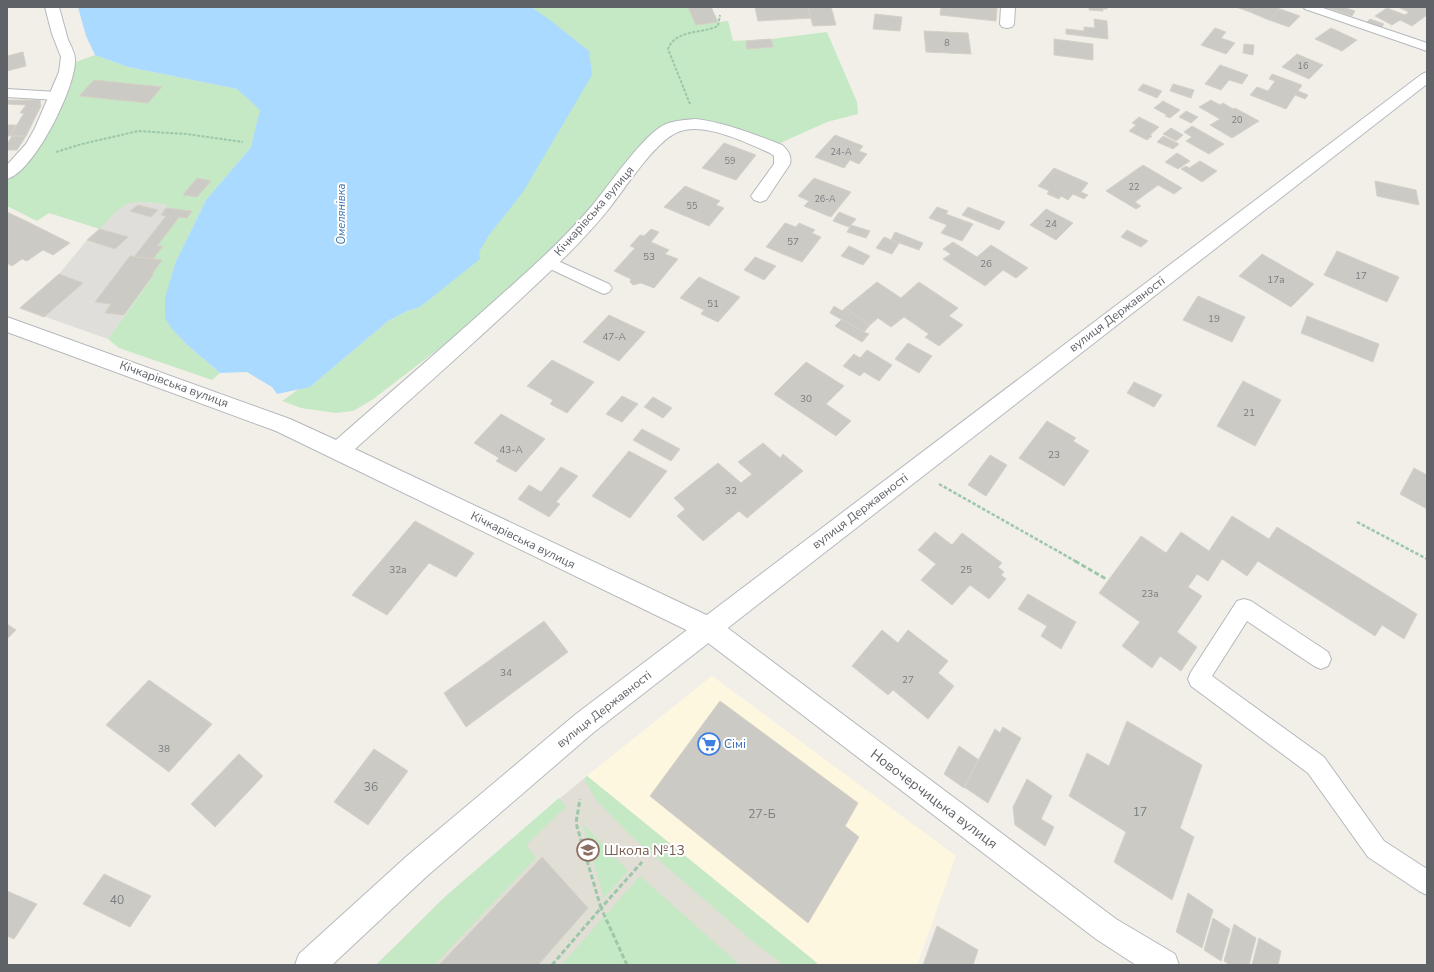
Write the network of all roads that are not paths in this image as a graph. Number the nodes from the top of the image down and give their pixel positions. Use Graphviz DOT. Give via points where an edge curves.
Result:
graph roads {
  1 [pos="52,7"];
  2 [pos="1008,7"];
  3 [pos="1309,7"];
  4 [pos="1007,24"];
  5 [pos="1427,46"];
  6 [pos="1427,77"];
  7 [pos="7,92"];
  8 [pos="57,96"];
  9 [pos="7,174"];
  10 [pos="760,196"];
  11 [pos="549,262"];
  12 [pos="604,288"];
  13 [pos="7,324"];
  14 [pos="338,451"];
  15 [pos="708,628"];
  16 [pos="1321,659"];
  17 [pos="1427,883"];
  18 [pos="310,965"];
  19 [pos="1164,965"];
  1 -- 8 [label="street" via="68,54 66,76"];
  2 -- 4 [label="street"];
  3 -- 5 [label="lane"];
  6 -- 15 [label="street, вулиця Державності"];
  7 -- 8 [label="lane"];
  8 -- 9 [label="street" via="30,151"];
  10 -- 11 [label="street, Кічкарівська вулиця" via="782,164 782,154 768,146 723,130 699,125 672,128 657,139 606,201"];
  11 -- 12 [label="lane"];
  11 -- 14 [label="street, Кічкарівська вулиця"];
  13 -- 14 [label="street, Кічкарівська вулиця" via="283,425"];
  14 -- 15 [label="street, Кічкарівська вулиця"];
  15 -- 18 [label="street, вулиця Державності" via="506,788"];
  15 -- 19 [label="street, Новочерчицька вулиця" via="1106,929"];
  16 -- 17 [label="lane" via="1244,608 1198,679 1316,765 1376,849"];
}
